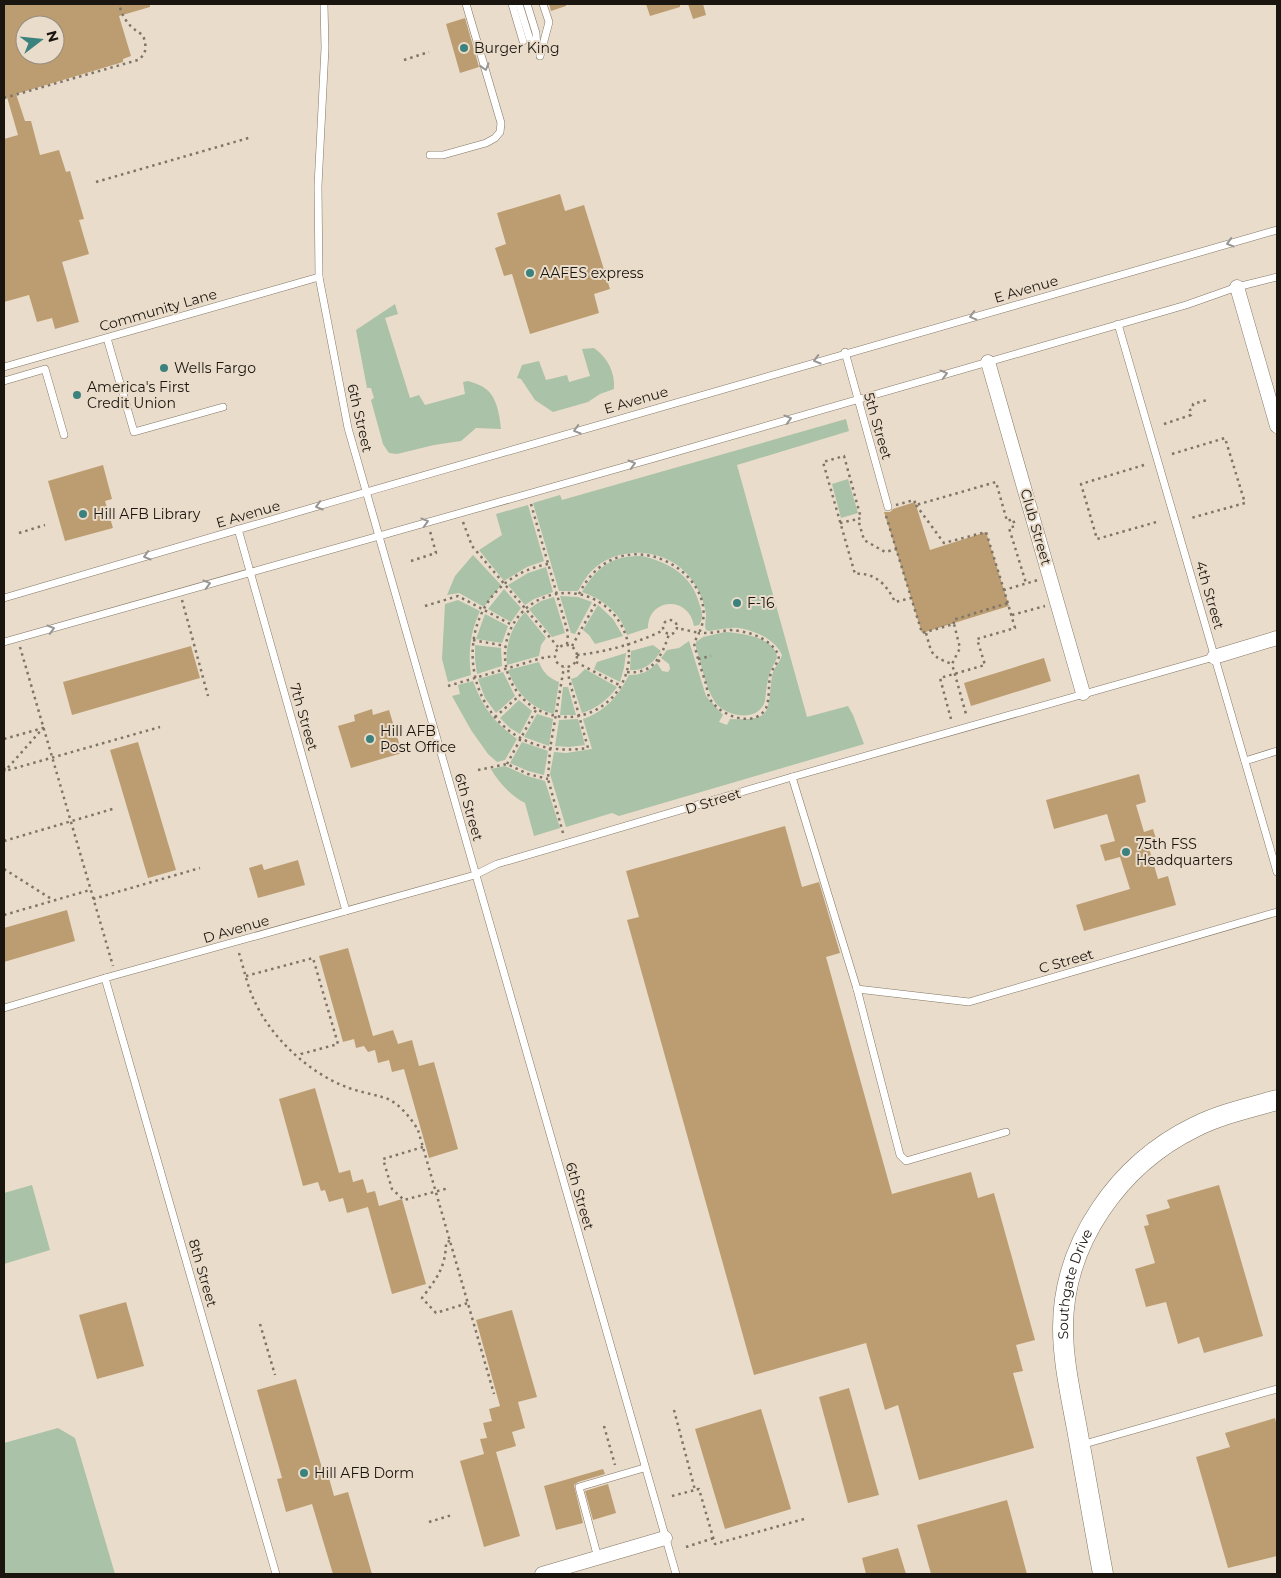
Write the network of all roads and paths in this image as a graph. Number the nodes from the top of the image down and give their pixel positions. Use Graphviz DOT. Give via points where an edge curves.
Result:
graph roads {
  1 [pos="119,4"];
  2 [pos="324,4"];
  3 [pos="466,4"];
  4 [pos="512,4"];
  5 [pos="519,4"];
  6 [pos="527,4"];
  7 [pos="544,4"];
  8 [pos="523,41"];
  9 [pos="531,43"];
  10 [pos="429,52"];
  11 [pos="404,60"];
  12 [pos="4,98"];
  13 [pos="252,137"];
  14 [pos="430,155"];
  15 [pos="96,182"];
  16 [pos="1277,230"];
  17 [pos="320,277"];
  18 [pos="1277,277"];
  19 [pos="1237,287"];
  20 [pos="1118,324"];
  21 [pos="107,338"];
  22 [pos="845,352"];
  23 [pos="41,357"];
  24 [pos="988,362"];
  25 [pos="4,367"];
  26 [pos="45,369"];
  27 [pos="4,381"];
  28 [pos="858,399"];
  29 [pos="1207,400"];
  30 [pos="223,407"];
  31 [pos="1164,424"];
  32 [pos="1277,426"];
  33 [pos="64,436"];
  34 [pos="1172,454"];
  35 [pos="1144,465"];
  36 [pos="366,492"];
  37 [pos="530,502"];
  38 [pos="916,505"];
  39 [pos="888,507"];
  40 [pos="858,518"];
  41 [pos="1191,518"];
  42 [pos="1160,521"];
  43 [pos="463,522"];
  44 [pos="840,523"];
  45 [pos="45,525"];
  46 [pos="238,529"];
  47 [pos="430,531"];
  48 [pos="20,533"];
  49 [pos="378,535"];
  50 [pos="897,549"];
  51 [pos="411,561"];
  52 [pos="548,564"];
  53 [pos="250,572"];
  54 [pos="1043,578"];
  55 [pos="505,584"];
  56 [pos="1026,584"];
  57 [pos="1004,590"];
  58 [pos="180,592"];
  59 [pos="557,594"];
  60 [pos="579,594"];
  61 [pos="4,598"];
  62 [pos="911,598"];
  63 [pos="596,600"];
  64 [pos="1008,603"];
  65 [pos="1048,605"];
  66 [pos="425,606"];
  67 [pos="526,608"];
  68 [pos="484,610"];
  69 [pos="1012,615"];
  70 [pos="954,624"];
  71 [pos="512,625"];
  72 [pos="677,628"];
  73 [pos="664,630"];
  74 [pos="699,633"];
  75 [pos="926,633"];
  76 [pos="669,634"];
  77 [pos="18,638"];
  78 [pos="1277,638"];
  79 [pos="473,640"];
  80 [pos="4,642"];
  81 [pos="567,644"];
  82 [pos="628,644"];
  83 [pos="505,646"];
  84 [pos="572,646"];
  85 [pos="558,647"];
  86 [pos="578,655"];
  87 [pos="554,656"];
  88 [pos="711,656"];
  89 [pos="1214,657"];
  90 [pos="658,660"];
  91 [pos="698,660"];
  92 [pos="576,662"];
  93 [pos="662,663"];
  94 [pos="952,664"];
  95 [pos="566,667"];
  96 [pos="506,668"];
  97 [pos="627,672"];
  98 [pos="955,674"];
  99 [pos="475,678"];
  100 [pos="448,686"];
  101 [pos="621,686"];
  102 [pos="1083,693"];
  103 [pos="208,696"];
  104 [pos="520,696"];
  105 [pos="536,710"];
  106 [pos="966,714"];
  107 [pos="581,716"];
  108 [pos="494,717"];
  109 [pos="557,717"];
  110 [pos="951,719"];
  111 [pos="160,727"];
  112 [pos="43,728"];
  113 [pos="521,738"];
  114 [pos="4,739"];
  115 [pos="550,749"];
  116 [pos="1277,751"];
  117 [pos="52,758"];
  118 [pos="1245,761"];
  119 [pos="507,764"];
  120 [pos="478,770"];
  121 [pos="4,771"];
  122 [pos="792,777"];
  123 [pos="548,779"];
  124 [pos="116,808"];
  125 [pos="70,821"];
  126 [pos="563,833"];
  127 [pos="4,841"];
  128 [pos="200,868"];
  129 [pos="4,870"];
  130 [pos="1277,872"];
  131 [pos="475,875"];
  132 [pos="90,890"];
  133 [pos="92,899"];
  134 [pos="54,901"];
  135 [pos="346,911"];
  136 [pos="1277,912"];
  137 [pos="4,915"];
  138 [pos="239,953"];
  139 [pos="116,976"];
  140 [pos="246,976"];
  141 [pos="105,978"];
  142 [pos="857,989"];
  143 [pos="4,1008"];
  144 [pos="298,1057"];
  145 [pos="1277,1100"];
  146 [pos="1006,1132"];
  147 [pos="423,1148"];
  148 [pos="449,1188"];
  149 [pos="436,1191"];
  150 [pos="450,1241"];
  151 [pos="468,1303"];
  152 [pos="260,1324"];
  153 [pos="274,1375"];
  154 [pos="1277,1389"];
  155 [pos="494,1394"];
  156 [pos="674,1410"];
  157 [pos="604,1426"];
  158 [pos="1080,1446"];
  159 [pos="615,1465"];
  160 [pos="644,1468"];
  161 [pos="695,1490"];
  162 [pos="672,1496"];
  163 [pos="452,1515"];
  164 [pos="804,1519"];
  165 [pos="429,1522"];
  166 [pos="665,1538"];
  167 [pos="714,1538"];
  168 [pos="686,1546"];
  169 [pos="598,1558"];
  170 [pos="276,1574"];
  171 [pos="542,1574"];
  172 [pos="676,1574"];
  173 [pos="1103,1574"];
  1 -- 12 [label="path" via="129,26 143,35 146,49 143,56"];
  2 -- 17 [label="lane, 6th Street" via="318,186"];
  3 -- 14 [label="lane, one-way" via="501,124 500,132 486,143 443,155"];
  4 -- 8 [label="lane"];
  5 -- 9 [label="lane"];
  6 -- 7 [label="lane" via="539,53 549,22"];
  10 -- 11 [label="path"];
  13 -- 15 [label="path"];
  16 -- 22 [label="lane, E Avenue, one-way"];
  17 -- 21 [label="lane, Community Lane"];
  17 -- 36 [label="lane, 6th Street" via="348,428"];
  18 -- 19 [label="lane"];
  19 -- 20 [label="lane"];
  19 -- 32 [label="street"];
  20 -- 24 [label="lane"];
  20 -- 89 [label="lane, 4th Street"];
  21 -- 23 [label="lane, Community Lane"];
  21 -- 30 [label="lane" via="134,432"];
  22 -- 28 [label="lane, 5th Street"];
  22 -- 36 [label="lane, E Avenue, one-way"];
  23 -- 25 [label="lane, Community Lane"];
  23 -- 26 [label="lane"];
  28 -- 24 [label="lane, one-way"];
  24 -- 102 [label="street, Club Street"];
  26 -- 27 [label="lane"];
  26 -- 33 [label="lane"];
  28 -- 39 [label="lane, 5th Street"];
  49 -- 28 [label="lane, one-way"];
  29 -- 31 [label="path" via="1193,404 1191,415"];
  34 -- 41 [label="path" via="1225,438 1245,503"];
  35 -- 42 [label="path" via="1081,484 1097,539"];
  36 -- 46 [label="lane, E Avenue, one-way"];
  36 -- 49 [label="lane, 6th Street"];
  37 -- 52 [label="path"];
  38 -- 39 [label="path" via="914,500"];
  38 -- 56 [label="path" via="996,482 1007,521 1013,519 1015,526 1009,528"];
  38 -- 57 [label="path" via="944,542 986,532"];
  39 -- 50 [label="path" via="884,512"];
  40 -- 44 [label="path"];
  40 -- 44 [label="path" via="861,518 844,456 823,462"];
  40 -- 50 [label="path" via="864,540 885,552"];
  43 -- 55 [label="path" via="472,546"];
  44 -- 62 [label="path" via="855,574 866,574 880,580 895,602"];
  45 -- 48 [label="path"];
  46 -- 53 [label="lane, 7th Street"];
  46 -- 61 [label="lane, E Avenue, one-way"];
  47 -- 51 [label="path" via="436,553"];
  49 -- 53 [label="lane"];
  49 -- 131 [label="lane, 6th Street"];
  50 -- 62 [label="path"];
  52 -- 55 [label="path" via="529,570"];
  52 -- 59 [label="path"];
  58 -- 53 [label="lane, one-way"];
  53 -- 135 [label="lane, 7th Street"];
  54 -- 56 [label="path"];
  55 -- 67 [label="path"];
  55 -- 68 [label="path"];
  56 -- 57 [label="path"];
  57 -- 64 [label="path"];
  77 -- 58 [label="lane, one-way"];
  58 -- 103 [label="path"];
  59 -- 60 [label="path"];
  59 -- 67 [label="path"];
  59 -- 81 [label="path" via="568,632"];
  60 -- 63 [label="path"];
  60 -- 74 [label="path" via="593,572 615,558 640,554 659,558 679,568 695,586 704,619"];
  62 -- 75 [label="path" via="922,633"];
  63 -- 82 [label="path" via="616,617"];
  63 -- 84 [label="path"];
  64 -- 69 [label="path"];
  64 -- 70 [label="path" via="953,620"];
  65 -- 69 [label="path"];
  66 -- 68 [label="path" via="458,596"];
  67 -- 71 [label="path"];
  67 -- 85 [label="path"];
  68 -- 71 [label="path"];
  68 -- 79 [label="path"];
  69 -- 98 [label="path" via="1016,628 977,639 985,665"];
  70 -- 75 [label="path"];
  70 -- 94 [label="path" via="960,648"];
  71 -- 83 [label="path"];
  72 -- 73 [label="path" via="675,621 669,620 663,624"];
  72 -- 74 [label="path"];
  72 -- 76 [label="path"];
  73 -- 76 [label="path"];
  73 -- 82 [label="path"];
  74 -- 91 [label="path" via="694,643"];
  74 -- 91 [label="path" via="739,630 770,643 777,650 778,661 771,671 768,700 761,714 743,718 719,710 710,699"];
  75 -- 94 [label="path" via="933,655"];
  76 -- 90 [label="path"];
  77 -- 80 [label="lane"];
  77 -- 112 [label="path"];
  78 -- 89 [label="street"];
  79 -- 83 [label="path"];
  79 -- 99 [label="path"];
  81 -- 84 [label="path"];
  81 -- 85 [label="path"];
  82 -- 86 [label="path"];
  82 -- 97 [label="path"];
  83 -- 96 [label="path"];
  84 -- 86 [label="path"];
  85 -- 87 [label="path"];
  86 -- 92 [label="path"];
  87 -- 95 [label="path" via="558,665"];
  87 -- 96 [label="path"];
  88 -- 91 [label="path"];
  89 -- 102 [label="lane"];
  89 -- 118 [label="lane, 4th Street"];
  90 -- 93 [label="path"];
  90 -- 97 [label="path" via="642,671"];
  92 -- 95 [label="path"];
  92 -- 101 [label="path"];
  94 -- 98 [label="path"];
  95 -- 107 [label="path"];
  95 -- 109 [label="path"];
  96 -- 99 [label="path"];
  96 -- 104 [label="path"];
  97 -- 101 [label="path"];
  98 -- 106 [label="path"];
  98 -- 110 [label="path" via="940,678"];
  99 -- 100 [label="path"];
  99 -- 108 [label="path"];
  101 -- 107 [label="path" via="602,707"];
  102 -- 122 [label="lane, D Street"];
  104 -- 105 [label="path"];
  104 -- 108 [label="path"];
  105 -- 109 [label="path"];
  105 -- 113 [label="path"];
  107 -- 109 [label="path"];
  107 -- 115 [label="path" via="588,748"];
  108 -- 113 [label="path"];
  109 -- 115 [label="path"];
  111 -- 117 [label="path"];
  112 -- 114 [label="path"];
  112 -- 117 [label="path"];
  112 -- 121 [label="path"];
  113 -- 115 [label="path"];
  113 -- 119 [label="path"];
  115 -- 123 [label="path"];
  116 -- 118 [label="lane"];
  117 -- 121 [label="path"];
  117 -- 125 [label="path"];
  118 -- 130 [label="lane, 4th Street"];
  119 -- 120 [label="path"];
  119 -- 123 [label="path"];
  122 -- 131 [label="lane, D Street" via="497,864"];
  122 -- 142 [label="lane"];
  123 -- 126 [label="path"];
  124 -- 125 [label="path"];
  125 -- 127 [label="path"];
  125 -- 132 [label="path"];
  128 -- 133 [label="path"];
  129 -- 134 [label="path"];
  131 -- 135 [label="lane, D Avenue"];
  131 -- 160 [label="lane, 6th Street"];
  132 -- 133 [label="path"];
  132 -- 134 [label="path"];
  133 -- 139 [label="path"];
  134 -- 137 [label="path"];
  135 -- 139 [label="lane, D Avenue"];
  136 -- 142 [label="lane, C Street" via="969,1002"];
  138 -- 140 [label="path"];
  139 -- 141 [label="lane, D Avenue"];
  140 -- 144 [label="path" via="261,1013"];
  140 -- 144 [label="path" via="313,958 338,1044"];
  141 -- 143 [label="lane, D Avenue"];
  141 -- 170 [label="lane, 8th Street"];
  142 -- 146 [label="lane" via="900,1155 906,1161"];
  144 -- 147 [label="path" via="332,1080 384,1097 395,1104 412,1120"];
  145 -- 158 [label="main road, Southgate Drive" via="1214,1118 1171,1141 1128,1175 1095,1217 1073,1266 1063,1318 1064,1355"];
  147 -- 149 [label="path"];
  147 -- 149 [label="path" via="383,1159 392,1189 404,1200"];
  148 -- 149 [label="path"];
  149 -- 150 [label="path"];
  150 -- 151 [label="path"];
  150 -- 151 [label="path" via="446,1242 441,1272 422,1298 436,1312"];
  151 -- 155 [label="path"];
  152 -- 153 [label="path"];
  154 -- 158 [label="lane"];
  156 -- 161 [label="path"];
  157 -- 159 [label="path"];
  158 -- 173 [label="main road, Southgate Drive"];
  160 -- 166 [label="lane, 6th Street"];
  160 -- 169 [label="lane" via="579,1487"];
  161 -- 162 [label="path"];
  161 -- 167 [label="path" via="699,1489"];
  163 -- 165 [label="path"];
  164 -- 167 [label="path" via="715,1544"];
  166 -- 169 [label="street"];
  166 -- 172 [label="lane, 6th Street"];
  167 -- 168 [label="path"];
  169 -- 171 [label="street"];
}
